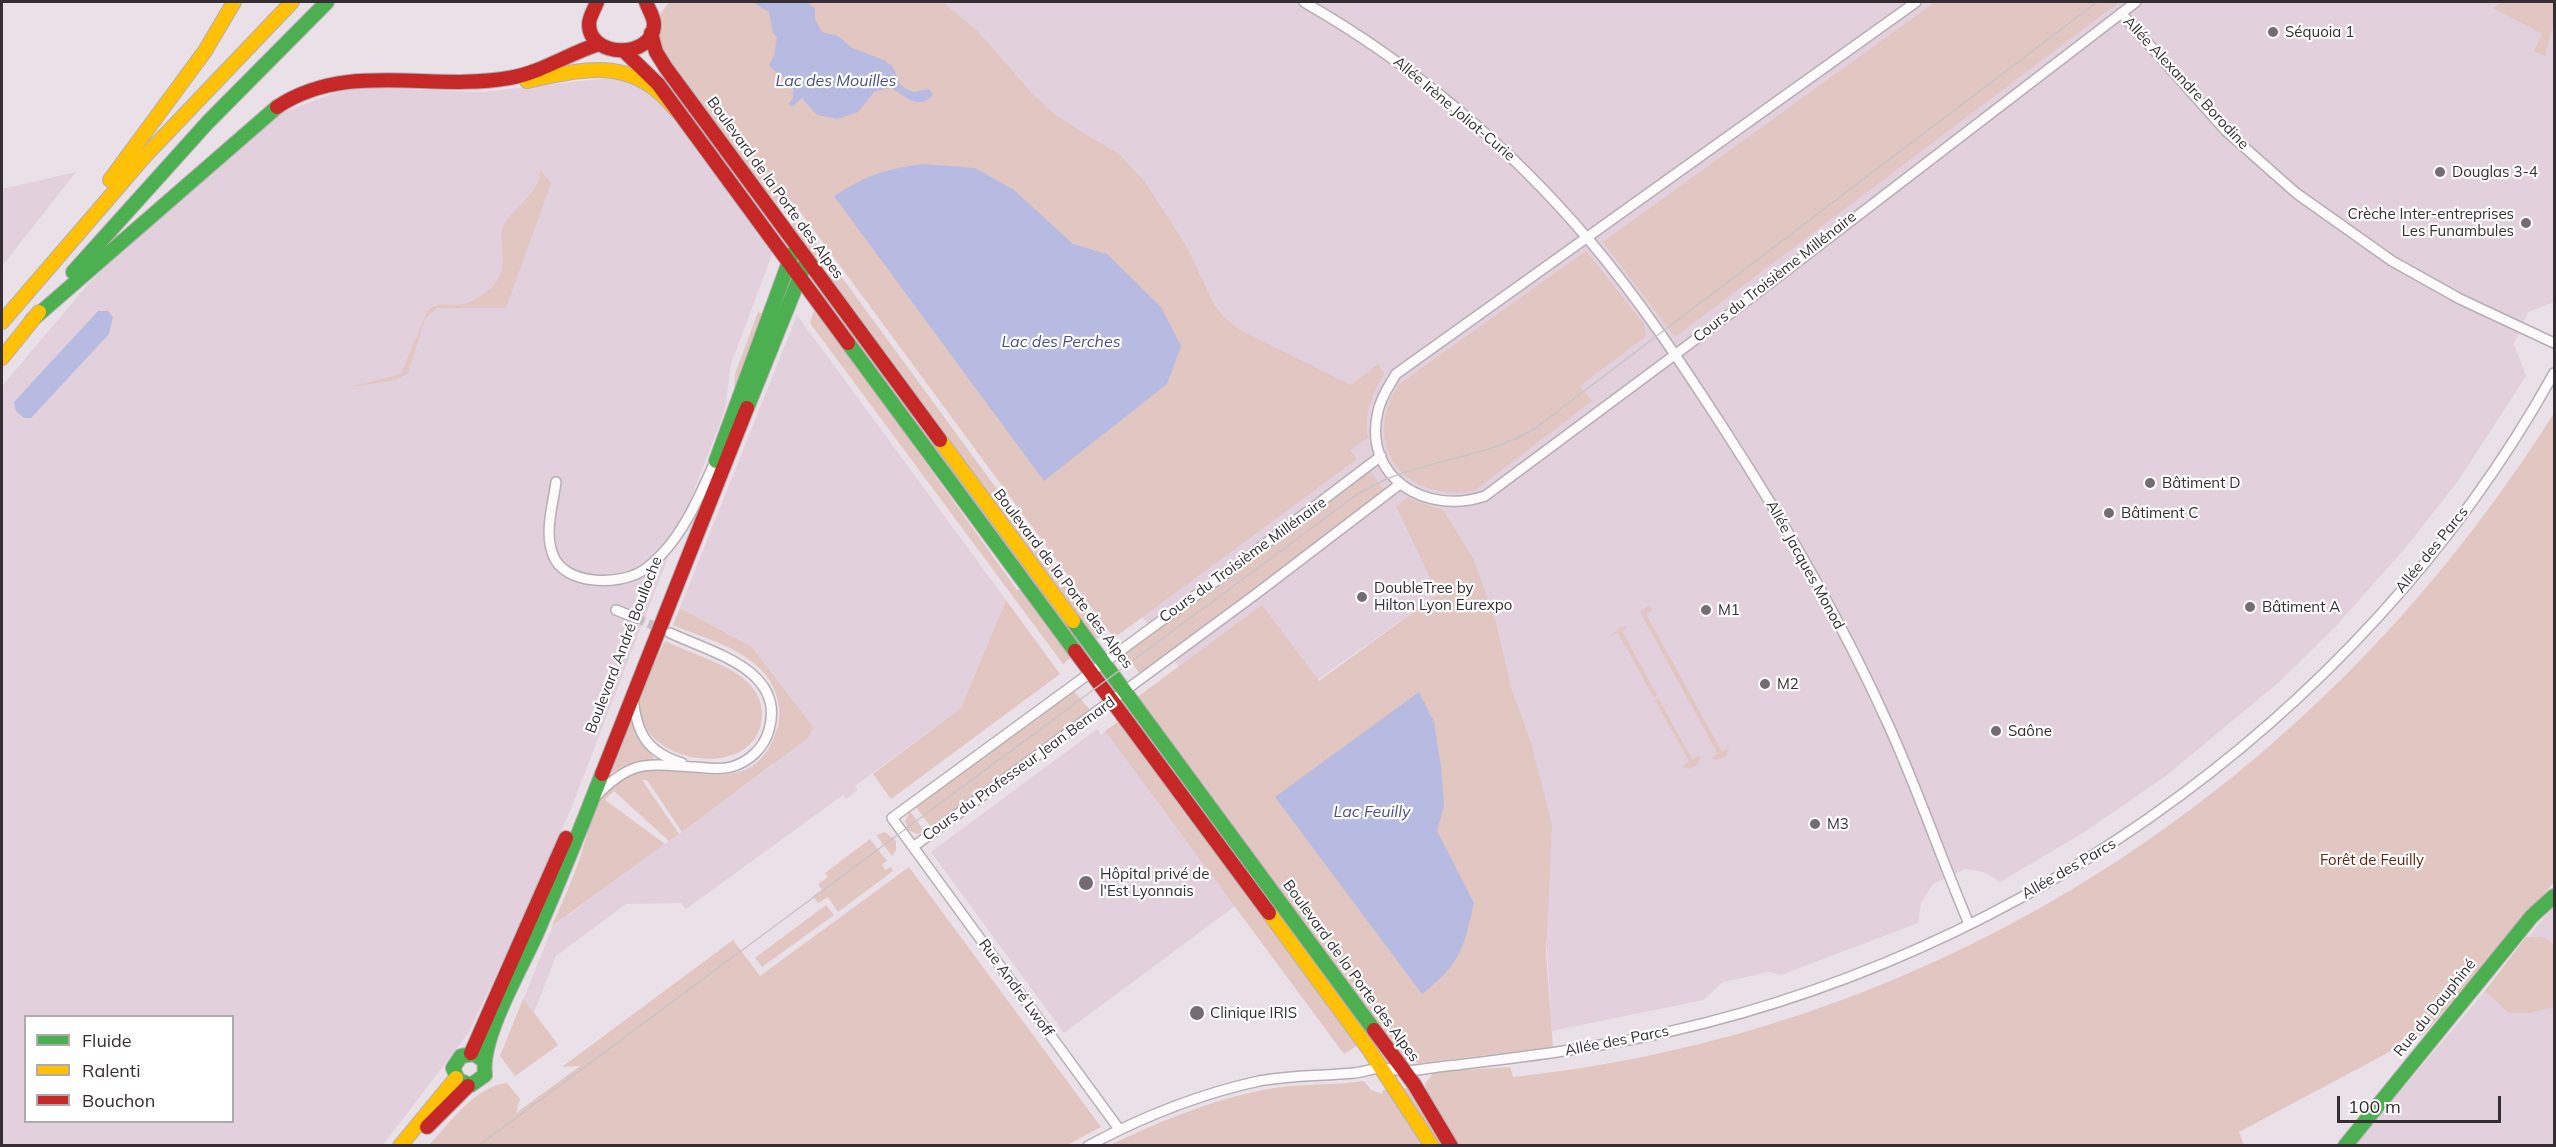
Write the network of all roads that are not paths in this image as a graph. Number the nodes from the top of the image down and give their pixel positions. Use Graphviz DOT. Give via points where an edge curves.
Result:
graph roads {
  1 [pos="234,2"];
  2 [pos="292,2"];
  3 [pos="327,2"];
  4 [pos="334,2"];
  5 [pos="1304,2"];
  6 [pos="1916,2"];
  7 [pos="2136,2"];
  8 [pos="592,4"];
  9 [pos="652,5"];
  10 [pos="2121,13"];
  11 [pos="297,31"];
  12 [pos="651,33"];
  13 [pos="599,44"];
  14 [pos="626,53"];
  15 [pos="469,84"];
  16 [pos="677,111"];
  17 [pos="1586,237"];
  18 [pos="796,244"];
  19 [pos="807,259"];
  20 [pos="788,262"];
  21 [pos="800,278"];
  22 [pos="34,283"];
  23 [pos="32,320"];
  24 [pos="2,322"];
  25 [pos="2554,343"];
  26 [pos="1675,354"];
  27 [pos="2,358"];
  28 [pos="2554,373"];
  29 [pos="719,452"];
  30 [pos="1381,456"];
  31 [pos="556,482"];
  32 [pos="1400,484"];
  33 [pos="616,610"];
  34 [pos="636,618"];
  35 [pos="670,633"];
  36 [pos="1104,662"];
  37 [pos="1090,672"];
  38 [pos="633,690"];
  39 [pos="1126,690"];
  40 [pos="1112,700"];
  41 [pos="696,767"];
  42 [pos="592,800"];
  43 [pos="913,847"];
  44 [pos="2554,896"];
  45 [pos="1969,924"];
  46 [pos="477,1057"];
  47 [pos="1382,1068"];
  48 [pos="1404,1071"];
  49 [pos="462,1082"];
  50 [pos="1119,1129"];
  51 [pos="400,1146"];
  52 [pos="411,1146"];
  53 [pos="1088,1146"];
  54 [pos="1432,1146"];
  55 [pos="1451,1146"];
  56 [pos="2345,1146"];
  1 -- 22 [label="main road" via="174,94"];
  2 -- 22 [label="main road" via="145,156"];
  3 -- 11 [label="main road"];
  4 -- 11 [label="main road"];
  5 -- 17 [label="street, Allée Irène Joliot-Curie" via="1389,54 1498,144"];
  6 -- 17 [label="street, Cours du Troisième Millénaire"];
  7 -- 10 [label="street, Cours du Troisième Millénaire"];
  8 -- 13 [label="main road" via="591,28"];
  9 -- 12 [label="main road"];
  10 -- 25 [label="street, Allée Alexandre Borodine" via="2226,130 2296,193 2392,261 2460,300"];
  10 -- 26 [label="street, Cours du Troisième Millénaire"];
  11 -- 23 [label="main road" via="165,169"];
  12 -- 14 [label="main road" via="641,46"];
  12 -- 18 [label="main road, Boulevard de la Porte des Alpes" via="666,68"];
  13 -- 14 [label="main road" via="607,50"];
  13 -- 15 [label="main road" via="512,78"];
  14 -- 16 [label="main road" via="654,77"];
  15 -- 16 [label="main road" via="507,84 593,68 622,71 649,82"];
  15 -- 23 [label="main road" via="340,82 304,91 265,115"];
  16 -- 20 [label="main road"];
  17 -- 26 [label="street, Allée Jacques Monod"];
  17 -- 30 [label="street, Cours du Troisième Millénaire" via="1396,374 1377,412 1376,435"];
  18 -- 19 [label="main road, Boulevard de la Porte des Alpes"];
  18 -- 20 [label="main road, Boulevard André Boulloche"];
  19 -- 21 [label="main road, Boulevard André Boulloche"];
  19 -- 36 [label="main road, Boulevard de la Porte des Alpes"];
  20 -- 21 [label="main road"];
  20 -- 29 [label="main road, Boulevard André Boulloche"];
  21 -- 37 [label="main road"];
  21 -- 38 [label="main road, Boulevard André Boulloche"];
  22 -- 24 [label="main road"];
  23 -- 27 [label="main road"];
  26 -- 32 [label="street, Cours du Troisième Millénaire" via="1485,496 1456,504 1435,501"];
  26 -- 45 [label="street, Allée Jacques Monod" via="1757,479 1864,674 1900,751"];
  28 -- 45 [label="street, Allée des Parcs" via="2513,441 2436,548 2382,611 2290,705 2121,838"];
  29 -- 31 [label="street" via="679,532 661,556 641,572 615,579 572,577 553,556 549,537"];
  29 -- 46 [label="main road, Boulevard André Boulloche"];
  30 -- 32 [label="street, Cours du Troisième Millénaire"];
  30 -- 36 [label="street, Cours du Troisième Millénaire"];
  32 -- 39 [label="street"];
  33 -- 34 [label="street"];
  35 -- 41 [label="street" via="739,664 757,676 770,695 772,718 767,738 756,753 732,766"];
  36 -- 37 [label="street"];
  36 -- 39 [label="main road, Boulevard de la Porte des Alpes"];
  37 -- 40 [label="main road"];
  37 -- 43 [label="street, Rue André Lwoff" via="892,818"];
  38 -- 41 [label="street" via="635,720 645,741 663,755"];
  38 -- 42 [label="main road, Boulevard André Boulloche"];
  39 -- 40 [label="street, Cours du Professeur Jean Bernard"];
  39 -- 48 [label="main road, Boulevard de la Porte des Alpes"];
  40 -- 43 [label="street, Cours du Professeur Jean Bernard"];
  40 -- 47 [label="main road"];
  41 -- 42 [label="street" via="634,766 616,776"];
  42 -- 46 [label="main road, Boulevard André Boulloche" via="489,1040"];
  43 -- 50 [label="street, Rue André Lwoff"];
  44 -- 56 [label="main road, Rue du Dauphiné" via="2532,916"];
  45 -- 48 [label="street, Allée des Parcs" via="1831,985 1678,1029 1558,1052"];
  46 -- 49 [label="main road, Boulevard André Boulloche" via="460,1056 456,1061 453,1072"];
  46 -- 49 [label="main road, Boulevard André Boulloche" via="486,1067 484,1078 478,1083"];
  47 -- 48 [label="street, Allée des Parcs"];
  47 -- 50 [label="street" via="1260,1081 1200,1097"];
  47 -- 54 [label="main road"];
  48 -- 55 [label="main road, Boulevard de la Porte des Alpes"];
  49 -- 51 [label="main road, Boulevard André Boulloche"];
  49 -- 52 [label="main road, Boulevard André Boulloche"];
  50 -- 53 [label="street"];
}
